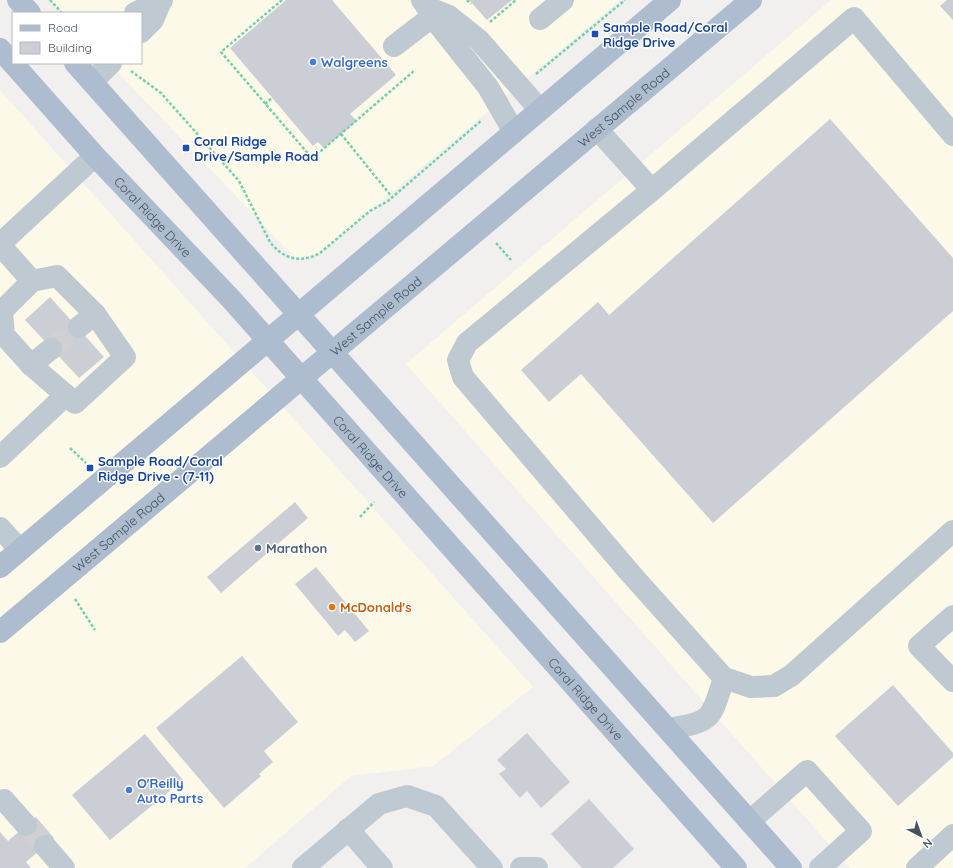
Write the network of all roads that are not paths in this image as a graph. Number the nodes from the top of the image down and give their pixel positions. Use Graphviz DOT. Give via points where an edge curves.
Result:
graph roads {
  1 [pos="18,0"];
  2 [pos="563,0"];
  3 [pos="670,0"];
  4 [pos="751,0"];
  5 [pos="162,1"];
  6 [pos="427,8"];
  7 [pos="29,12"];
  8 [pos="142,16"];
  9 [pos="540,19"];
  10 [pos="394,46"];
  11 [pos="0,49"];
  12 [pos="12,63"];
  13 [pos="13,64"];
  14 [pos="76,64"];
  15 [pos="119,65"];
  16 [pos="92,82"];
  17 [pos="540,110"];
  18 [pos="597,129"];
  19 [pos="514,132"];
  20 [pos="953,135"];
  21 [pos="95,156"];
  22 [pos="652,190"];
  23 [pos="0,244"];
  24 [pos="32,281"];
  25 [pos="299,314"];
  26 [pos="268,341"];
  27 [pos="51,349"];
  28 [pos="333,352"];
  29 [pos="31,365"];
  30 [pos="301,377"];
  31 [pos="66,395"];
  32 [pos="0,457"];
  33 [pos="0,528"];
  34 [pos="953,531"];
  35 [pos="20,550"];
  36 [pos="0,567"];
  37 [pos="953,616"];
  38 [pos="0,632"];
  39 [pos="724,678"];
  40 [pos="953,681"];
  41 [pos="668,728"];
  42 [pos="4,800"];
  43 [pos="750,821"];
  44 [pos="26,825"];
  45 [pos="348,830"];
  46 [pos="953,835"];
  47 [pos="45,846"];
  48 [pos="64,868"];
  49 [pos="303,868"];
  50 [pos="382,868"];
  51 [pos="492,868"];
  52 [pos="522,868"];
  53 [pos="537,868"];
  54 [pos="736,868"];
  55 [pos="791,868"];
  56 [pos="820,868"];
  57 [pos="917,868"];
  1 -- 7 [label="main road"];
  2 -- 9 [label="street"];
  3 -- 17 [label="main road"];
  4 -- 18 [label="main road, West Sample Road"];
  5 -- 8 [label="street" via="153,20"];
  6 -- 10 [label="street"];
  6 -- 17 [label="street" via="449,16 479,40"];
  6 -- 19 [label="street" via="488,87"];
  11 -- 12 [label="main road, Coral Ridge Drive"];
  13 -- 21 [label="main road, Coral Ridge Drive"];
  14 -- 16 [label="main road"];
  15 -- 16 [label="street"];
  16 -- 25 [label="main road"];
  17 -- 19 [label="main road"];
  18 -- 22 [label="street"];
  18 -- 28 [label="main road, West Sample Road"];
  19 -- 25 [label="main road"];
  20 -- 22 [label="street" via="854,18"];
  21 -- 23 [label="street"];
  21 -- 26 [label="main road, Coral Ridge Drive"];
  22 -- 39 [label="street" via="467,343 458,360 463,377 631,574"];
  23 -- 24 [label="street"];
  24 -- 29 [label="street" via="2,311 4,335"];
  24 -- 31 [label="street" via="57,276 87,321 125,357 75,403"];
  25 -- 26 [label="main road"];
  25 -- 28 [label="main road"];
  26 -- 30 [label="main road, Coral Ridge Drive"];
  26 -- 35 [label="main road"];
  27 -- 29 [label="street"];
  28 -- 30 [label="main road, West Sample Road"];
  28 -- 41 [label="main road"];
  29 -- 31 [label="street"];
  30 -- 38 [label="main road, West Sample Road"];
  30 -- 54 [label="main road, Coral Ridge Drive"];
  31 -- 32 [label="street"];
  33 -- 35 [label="street"];
  34 -- 39 [label="street" via="792,675 774,686 751,687"];
  35 -- 36 [label="main road"];
  37 -- 40 [label="street" via="919,646"];
  39 -- 41 [label="street" via="713,711 704,720"];
  41 -- 43 [label="main road"];
  42 -- 44 [label="street"];
  43 -- 55 [label="main road"];
  43 -- 56 [label="street" via="807,771 861,831"];
  45 -- 49 [label="street"];
  45 -- 50 [label="street"];
  45 -- 51 [label="street" via="379,804 407,796 436,806"];
  46 -- 57 [label="street"];
  47 -- 48 [label="street"];
  52 -- 53 [label="street"];
}
